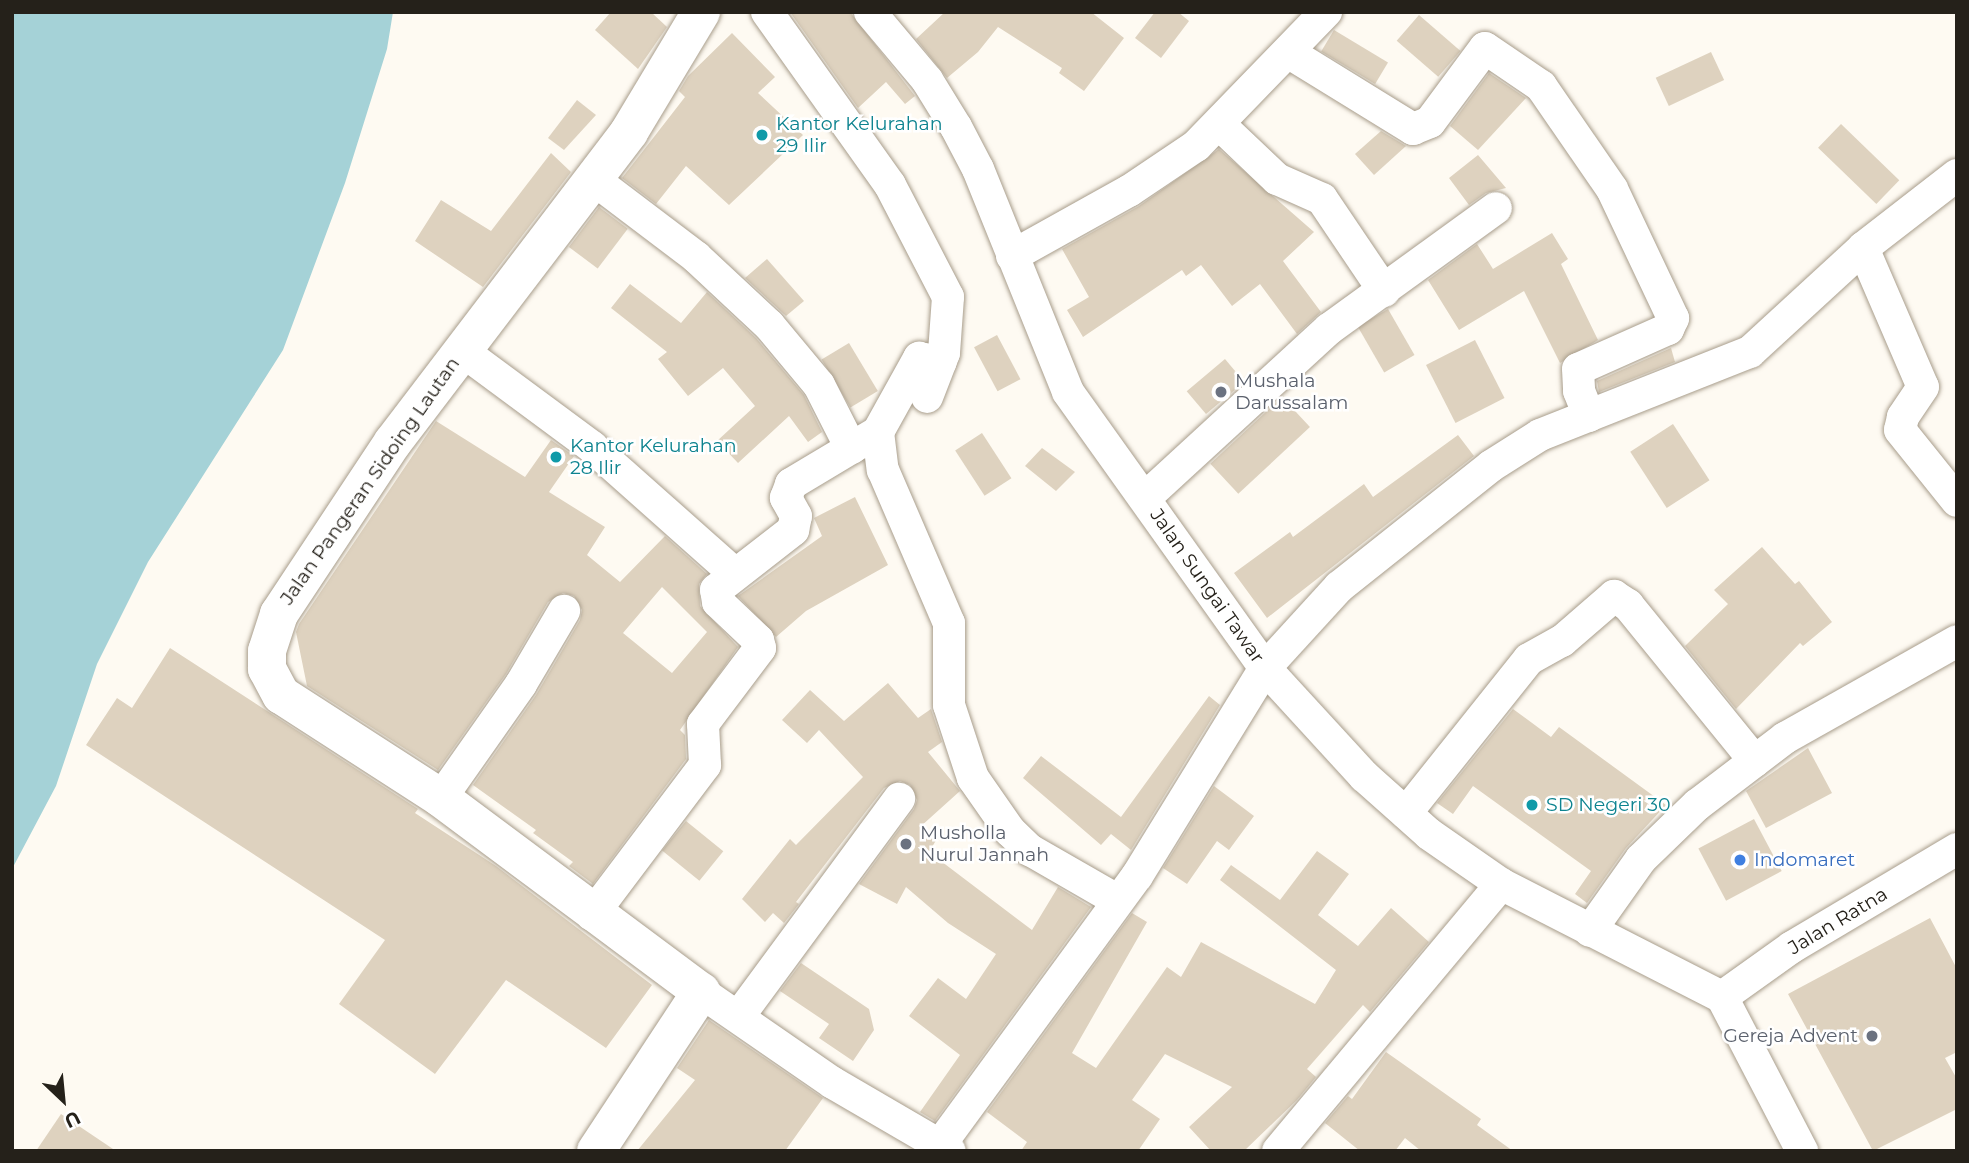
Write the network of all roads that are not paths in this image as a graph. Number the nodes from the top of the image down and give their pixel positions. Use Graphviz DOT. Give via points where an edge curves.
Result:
graph roads {
  1 [pos="767,12"];
  2 [pos="870,12"];
  3 [pos="1326,12"];
  4 [pos="700,15"];
  5 [pos="1288,52"];
  6 [pos="1220,124"];
  7 [pos="1957,175"];
  8 [pos="593,179"];
  9 [pos="1496,208"];
  10 [pos="1863,248"];
  11 [pos="1012,256"];
  12 [pos="1384,290"];
  13 [pos="461,350"];
  14 [pos="934,360"];
  15 [pos="927,397"];
  16 [pos="1589,416"];
  17 [pos="878,432"];
  18 [pos="851,448"];
  19 [pos="1145,498"];
  20 [pos="1957,501"];
  21 [pos="735,574"];
  22 [pos="564,611"];
  23 [pos="1957,641"];
  24 [pos="1265,668"];
  25 [pos="1755,761"];
  26 [pos="441,798"];
  27 [pos="899,799"];
  28 [pos="1406,813"];
  29 [pos="1957,849"];
  30 [pos="1501,884"];
  31 [pos="1124,891"];
  32 [pos="593,915"];
  33 [pos="1590,931"];
  34 [pos="701,992"];
  35 [pos="1722,997"];
  36 [pos="739,1016"];
  37 [pos="945,1148"];
  38 [pos="596,1151"];
  39 [pos="1278,1151"];
  40 [pos="1802,1151"];
  1 -- 14 [label="street" via="890,185 935,269 949,302"];
  2 -- 11 [label="street, Jalan Sungai Tawar" via="927,80 956,127"];
  3 -- 5 [label="street"];
  4 -- 8 [label="street, Jalan Pangeran Sidoing Lautan" via="629,132"];
  5 -- 6 [label="street"];
  5 -- 16 [label="street" via="1413,129 1430,122 1485,48 1541,86 1612,189 1674,318 1668,329 1578,369 1579,391"];
  6 -- 11 [label="street" via="1129,191"];
  6 -- 12 [label="street" via="1277,179 1322,199"];
  7 -- 10 [label="street"];
  8 -- 13 [label="street, Jalan Pangeran Sidoing Lautan"];
  8 -- 18 [label="street" via="696,257 769,325 819,385"];
  9 -- 12 [label="street"];
  10 -- 16 [label="street" via="1750,352"];
  10 -- 20 [label="street" via="1923,387 1903,416 1900,430"];
  11 -- 19 [label="street, Jalan Sungai Tawar" via="1068,392"];
  12 -- 19 [label="street" via="1329,329"];
  13 -- 21 [label="street" via="592,447"];
  13 -- 26 [label="street, Jalan Pangeran Sidoing Lautan" via="393,442 279,614 267,651 267,669 281,695"];
  14 -- 15 [label="street"];
  14 -- 17 [label="street" via="918,359"];
  16 -- 24 [label="street" via="1540,435 1491,466 1339,587"];
  17 -- 18 [label="street"];
  17 -- 31 [label="street" via="883,470 949,623 949,705 973,778 1010,831 1030,850"];
  18 -- 21 [label="street" via="791,484 786,498 796,516 793,530"];
  19 -- 24 [label="street, Jalan Sungai Tawar"];
  21 -- 32 [label="street" via="715,596 758,640 760,648 703,724 705,765"];
  22 -- 26 [label="street" via="521,684"];
  23 -- 25 [label="street" via="1805,726"];
  24 -- 28 [label="street, Jalan Sungai Tawar" via="1364,776"];
  24 -- 31 [label="street"];
  25 -- 28 [label="street" via="1628,605 1614,596 1562,641 1529,659"];
  25 -- 33 [label="street" via="1666,831"];
  26 -- 32 [label="street, Jalan Pangeran Sidoing Lautan"];
  27 -- 36 [label="street"];
  28 -- 30 [label="street, Jalan Sungai Tawar"];
  29 -- 35 [label="street, Jalan Ratna" via="1792,947"];
  30 -- 33 [label="street, Jalan Sungai Tawar"];
  30 -- 39 [label="street"];
  31 -- 37 [label="street"];
  32 -- 34 [label="street, Jalan Pangeran Sidoing Lautan"];
  33 -- 35 [label="street, Jalan Sungai Tawar"];
  34 -- 36 [label="street"];
  34 -- 38 [label="street"];
  35 -- 40 [label="street"];
  36 -- 37 [label="street" via="833,1083"];
}
